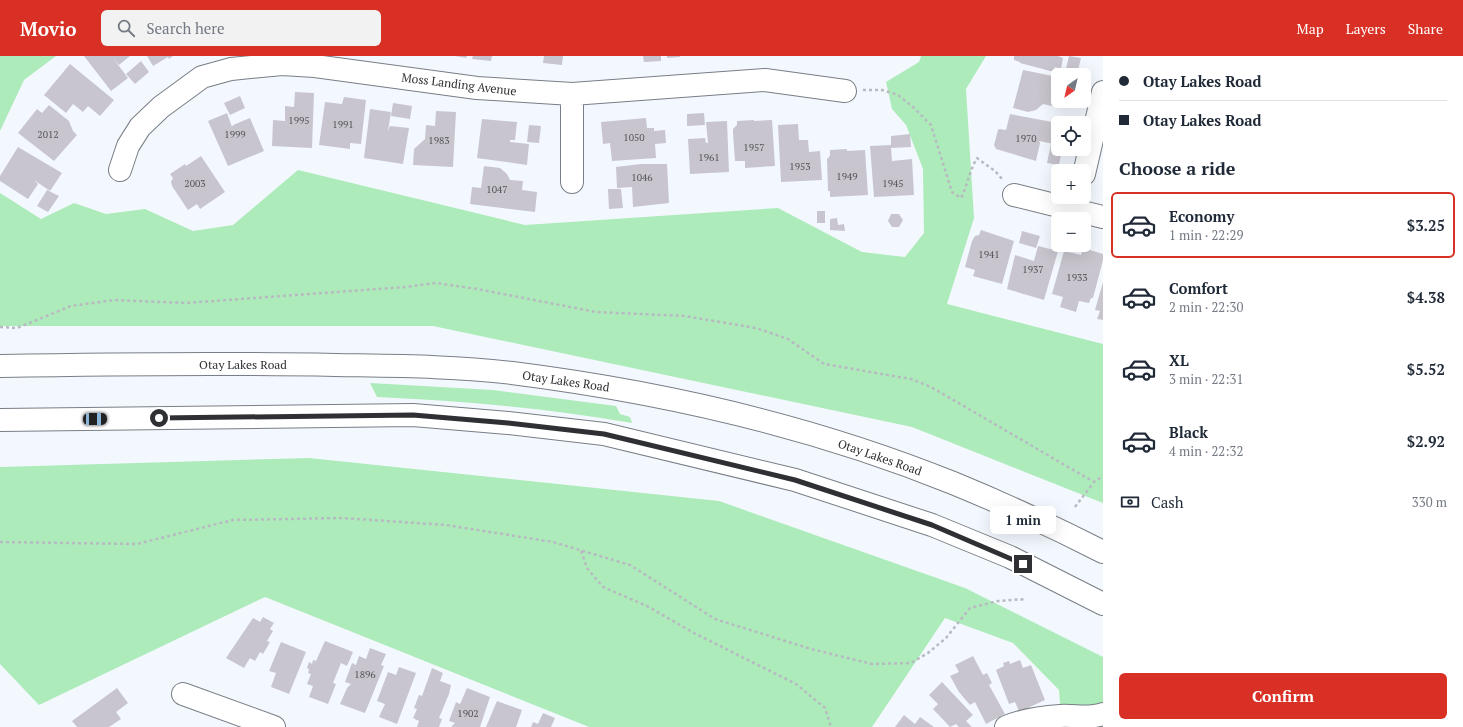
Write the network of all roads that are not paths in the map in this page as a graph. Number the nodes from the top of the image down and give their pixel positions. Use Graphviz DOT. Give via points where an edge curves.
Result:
graph roads {
  1 [pos="229,62"];
  2 [pos="845,91"];
  3 [pos="1103,92"];
  4 [pos="572,94"];
  5 [pos="1086,164"];
  6 [pos="120,170"];
  7 [pos="572,182"];
  8 [pos="1014,195"];
  9 [pos="1051,200"];
  10 [pos="1079,204"];
  11 [pos="1103,217"];
  12 [pos="0,366"];
  13 [pos="0,420"];
  14 [pos="1103,552"];
  15 [pos="1103,604"];
  16 [pos="183,694"];
  17 [pos="1103,714"];
  18 [pos="274,727"];
  19 [pos="1006,727"];
  1 -- 4 [label="main road, Moss Landing Avenue" via="315,66 477,88"];
  1 -- 6 [label="main road, Moss Landing Avenue" via="202,77 161,106 140,127 128,146"];
  2 -- 4 [label="main road, Moss Landing Avenue" via="765,80"];
  3 -- 5 [label="main road"];
  4 -- 7 [label="main road"];
  8 -- 9 [label="main road"];
  10 -- 11 [label="main road"];
  12 -- 14 [label="main road, Otay Lakes Road" via="228,363 414,367 510,373 641,392 762,420 822,437 951,482 1030,516"];
  13 -- 15 [label="main road" via="413,415 604,434 795,480 932,525 1010,557"];
  16 -- 18 [label="main road"];
  17 -- 19 [label="main road" via="1095,717 1061,716 1020,722"];
}
